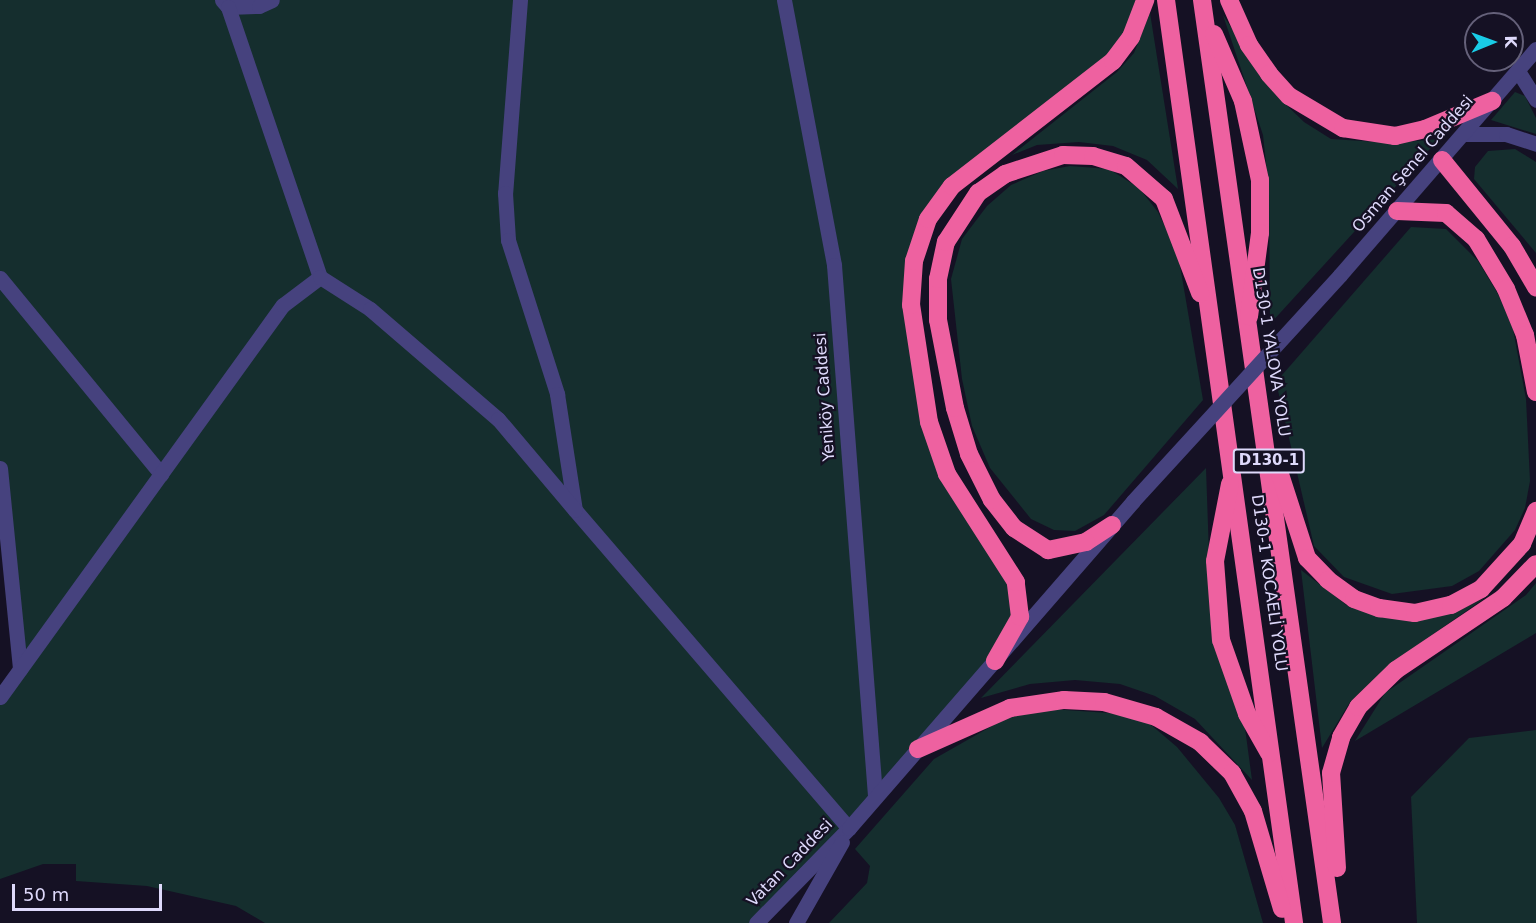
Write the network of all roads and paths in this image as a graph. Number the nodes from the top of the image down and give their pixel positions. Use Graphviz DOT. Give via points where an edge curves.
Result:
graph roads {
  1 [pos="272,0"];
  2 [pos="520,0"];
  3 [pos="784,0"];
  4 [pos="1146,0"];
  5 [pos="1166,0"];
  6 [pos="1229,0"];
  7 [pos="225,4"];
  8 [pos="1203,4"];
  9 [pos="1536,49"];
  10 [pos="1524,64"];
  11 [pos="1517,72"];
  12 [pos="1519,72"];
  13 [pos="1536,100"];
  14 [pos="1492,101"];
  15 [pos="1464,134"];
  16 [pos="1536,144"];
  17 [pos="1442,160"];
  18 [pos="1397,211"];
  19 [pos="320,277"];
  20 [pos="0,278"];
  21 [pos="1536,287"];
  22 [pos="1247,326"];
  23 [pos="1215,341"];
  24 [pos="1536,392"];
  25 [pos="1263,421"];
  26 [pos="0,468"];
  27 [pos="1233,468"];
  28 [pos="161,474"];
  29 [pos="575,510"];
  30 [pos="1536,511"];
  31 [pos="1112,525"];
  32 [pos="1536,564"];
  33 [pos="995,661"];
  34 [pos="20,669"];
  35 [pos="0,697"];
  36 [pos="918,749"];
  37 [pos="1274,761"];
  38 [pos="875,795"];
  39 [pos="849,828"];
  40 [pos="756,923"];
  41 [pos="796,923"];
  42 [pos="1286,923"];
  43 [pos="1294,923"];
  44 [pos="1332,923"];
  45 [pos="1343,923"];
  1 -- 7 [label="street" via="259,6"];
  2 -- 29 [label="street" via="505,193 508,240 557,394"];
  3 -- 38 [label="street, Yeniköy Caddesi" via="834,265"];
  4 -- 33 [label="highway" via="1131,37 1113,61 951,186 928,219 914,261 911,305 929,422 947,474 1016,582 1020,617"];
  5 -- 23 [label="highway, D130-1 KOCAELİ YOLU / D130-1"];
  6 -- 14 [label="highway" via="1249,45 1269,74 1290,96 1343,128 1395,136 1425,129"];
  7 -- 19 [label="street"];
  8 -- 22 [label="highway, D130-1 YALOVA YOLU / D130-1"];
  8 -- 22 [label="highway" via="1243,102 1260,180 1256,281"];
  9 -- 10 [label="street, Osman Şenel Caddesi"];
  11 -- 14 [label="street, Osman Şenel Caddesi"];
  12 -- 13 [label="street"];
  14 -- 15 [label="street, Osman Şenel Caddesi"];
  15 -- 16 [label="street" via="1506,134"];
  15 -- 17 [label="street, Osman Şenel Caddesi"];
  17 -- 18 [label="street, Osman Şenel Caddesi"];
  17 -- 21 [label="highway" via="1512,246"];
  18 -- 24 [label="highway" via="1446,213 1476,239 1506,289 1525,335"];
  18 -- 31 [label="street, Osman Şenel Caddesi, bridge"];
  19 -- 28 [label="street" via="283,305"];
  19 -- 29 [label="street" via="370,309 498,419"];
  20 -- 28 [label="street"];
  22 -- 25 [label="highway, D130-1 YALOVA YOLU / D130-1"];
  23 -- 27 [label="highway, D130-1 KOCAELİ YOLU / D130-1"];
  23 -- 31 [label="highway" via="1174,216 1148,182 1126,166 1093,156 1035,161 1005,174 978,193 960,216 946,242 938,279 938,320 969,454 992,500 1029,541 1048,550 1064,549"];
  25 -- 30 [label="highway" via="1307,558 1354,599 1379,608 1415,613 1451,605 1481,589 1522,544"];
  25 -- 44 [label="highway, D130-1 YALOVA YOLU / D130-1"];
  26 -- 34 [label="street"];
  27 -- 37 [label="highway, D130-1 KOCAELİ YOLU / D130-1"];
  27 -- 37 [label="highway" via="1215,561 1221,640 1247,714"];
  28 -- 34 [label="street"];
  29 -- 39 [label="street"];
  31 -- 33 [label="street, Osman Şenel Caddesi"];
  32 -- 45 [label="highway" via="1503,598 1396,670 1358,708 1341,737 1331,773 1331,797"];
  33 -- 36 [label="street, Osman Şenel Caddesi"];
  34 -- 35 [label="street"];
  36 -- 38 [label="street, Osman Şenel Caddesi"];
  36 -- 42 [label="highway" via="1010,708 1064,700 1104,702 1156,717 1200,742 1232,773 1253,811"];
  37 -- 43 [label="highway, D130-1 KOCAELİ YOLU / D130-1"];
  38 -- 39 [label="street, Osman Şenel Caddesi"];
  39 -- 40 [label="street, Vatan Caddesi"];
  39 -- 41 [label="street, Vatan Caddesi"];
}
